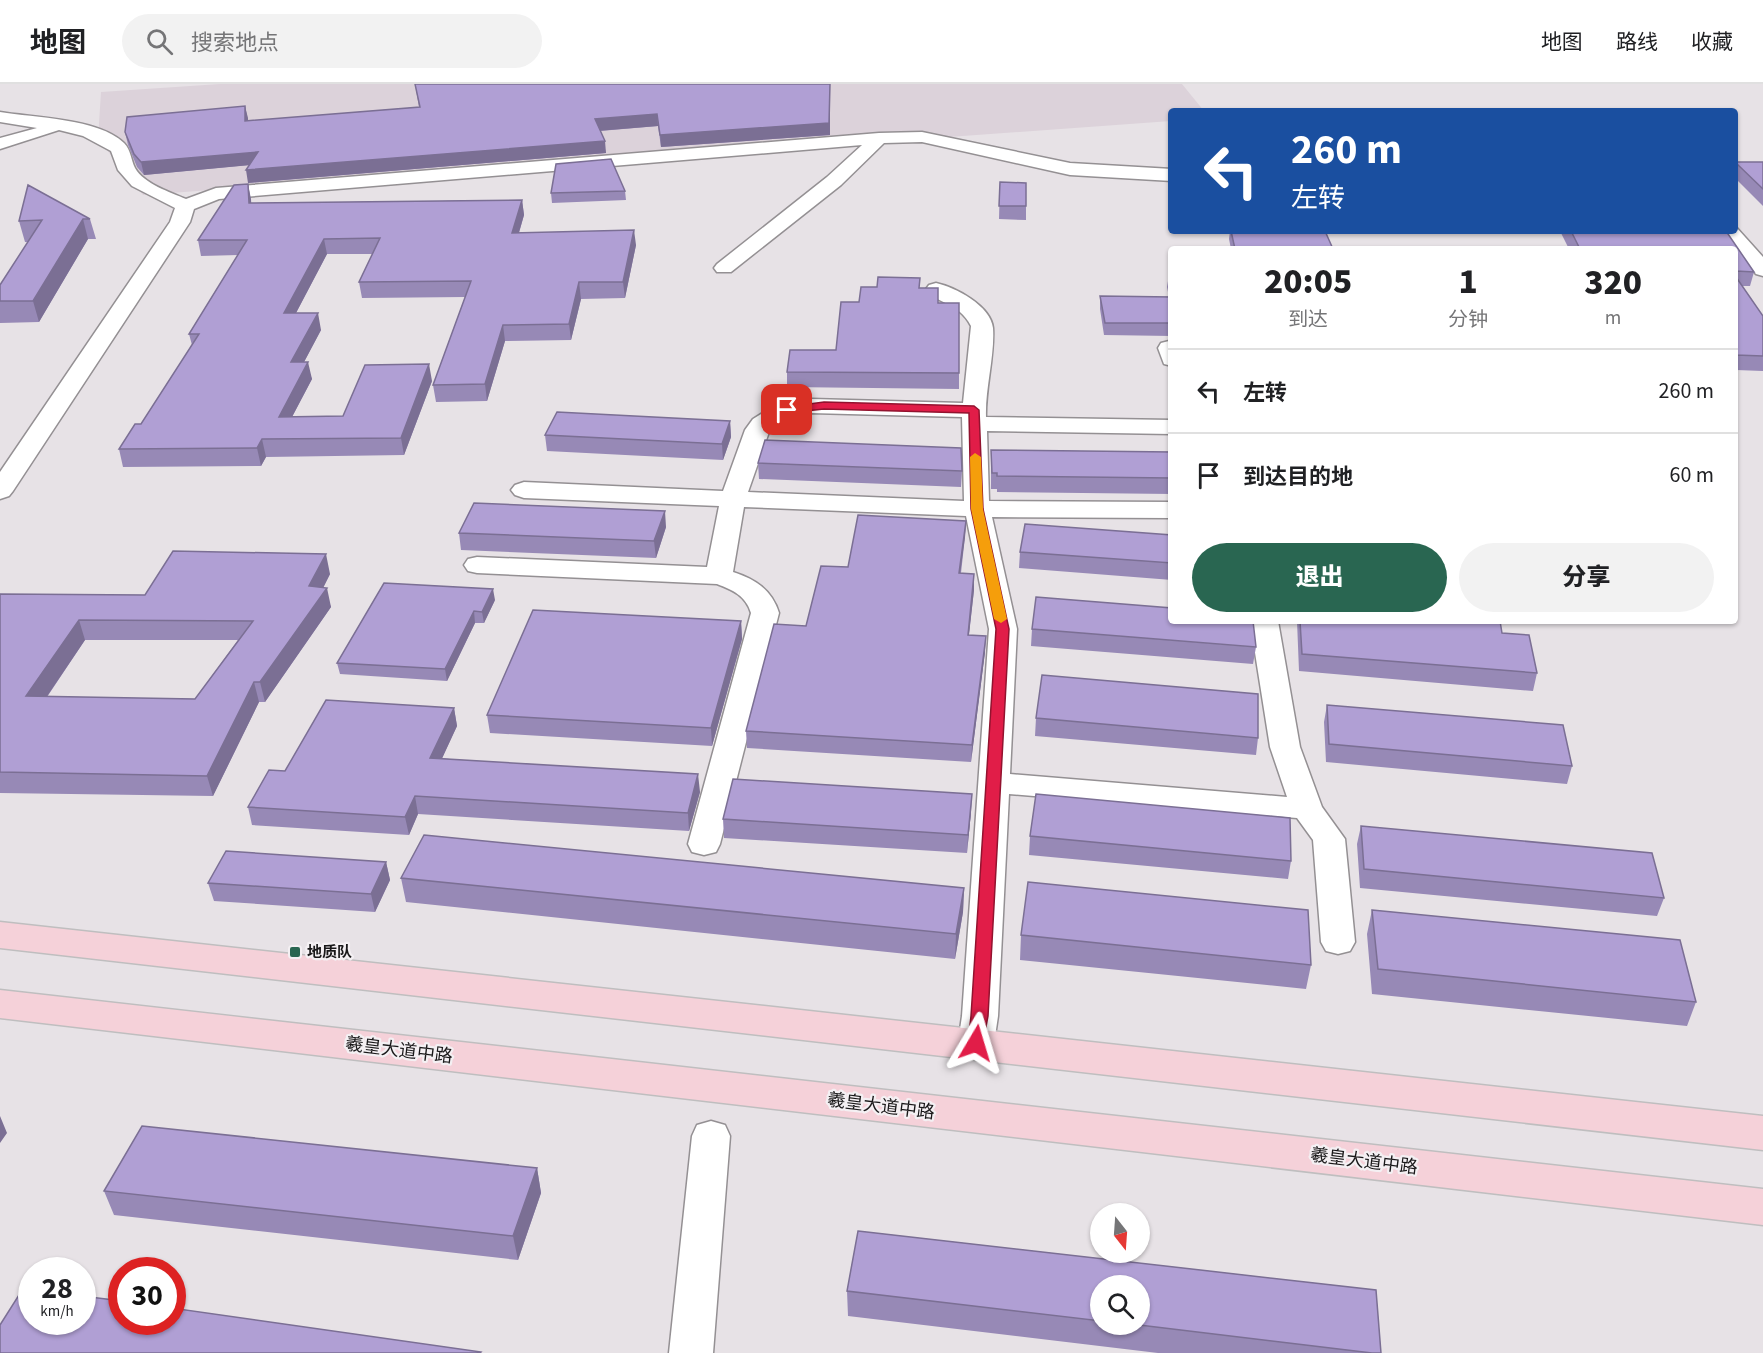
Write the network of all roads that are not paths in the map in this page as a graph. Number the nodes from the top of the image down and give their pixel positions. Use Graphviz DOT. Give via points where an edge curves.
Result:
graph roads {
  1 [pos="5,121"];
  2 [pos="60,126"];
  3 [pos="879,138"];
  4 [pos="0,144"];
  5 [pos="1168,175"];
  6 [pos="185,206"];
  7 [pos="1732,234"];
  8 [pos="723,268"];
  9 [pos="1763,270"];
  10 [pos="936,289"];
  11 [pos="974,417"];
  12 [pos="1168,427"];
  13 [pos="524,490"];
  14 [pos="0,491"];
  15 [pos="733,499"];
  16 [pos="977,509"];
  17 [pos="1168,510"];
  18 [pos="477,565"];
  19 [pos="719,576"];
  20 [pos="1264,624"];
  21 [pos="994,783"];
  22 [pos="1307,808"];
  23 [pos="704,844"];
  24 [pos="0,935"];
  25 [pos="1338,942"];
  26 [pos="0,1004"];
  27 [pos="976,1043"];
  28 [pos="1763,1133"];
  29 [pos="711,1136"];
  30 [pos="1763,1207"];
  31 [pos="691,1353"];
  1 -- 2 [label="street"];
  2 -- 4 [label="street"];
  2 -- 6 [label="street" via="98,135 118,147 128,171 148,188"];
  3 -- 5 [label="street" via="922,137 1070,169"];
  3 -- 6 [label="street" via="228,193"];
  3 -- 8 [label="street" via="834,182"];
  6 -- 14 [label="street" via="180,222"];
  7 -- 9 [label="street"];
  10 -- 11 [label="street" via="967,306 982,326"];
  11 -- 12 [label="street"];
  11 -- 15 [label="street" via="824,405 787,410 768,419 757,430"];
  11 -- 16 [label="street"];
  13 -- 15 [label="street"];
  15 -- 16 [label="street"];
  15 -- 19 [label="street"];
  16 -- 17 [label="street"];
  16 -- 21 [label="street" via="1003,629"];
  18 -- 19 [label="street"];
  19 -- 23 [label="street" via="753,591 765,613"];
  20 -- 22 [label="street" via="1285,747"];
  21 -- 22 [label="street"];
  21 -- 27 [label="street"];
  22 -- 25 [label="street" via="1329,839"];
  24 -- 27 [label="main road"];
  26 -- 30 [label="main road, 羲皇大道中路"];
  27 -- 28 [label="main road"];
  29 -- 31 [label="street"];
}
